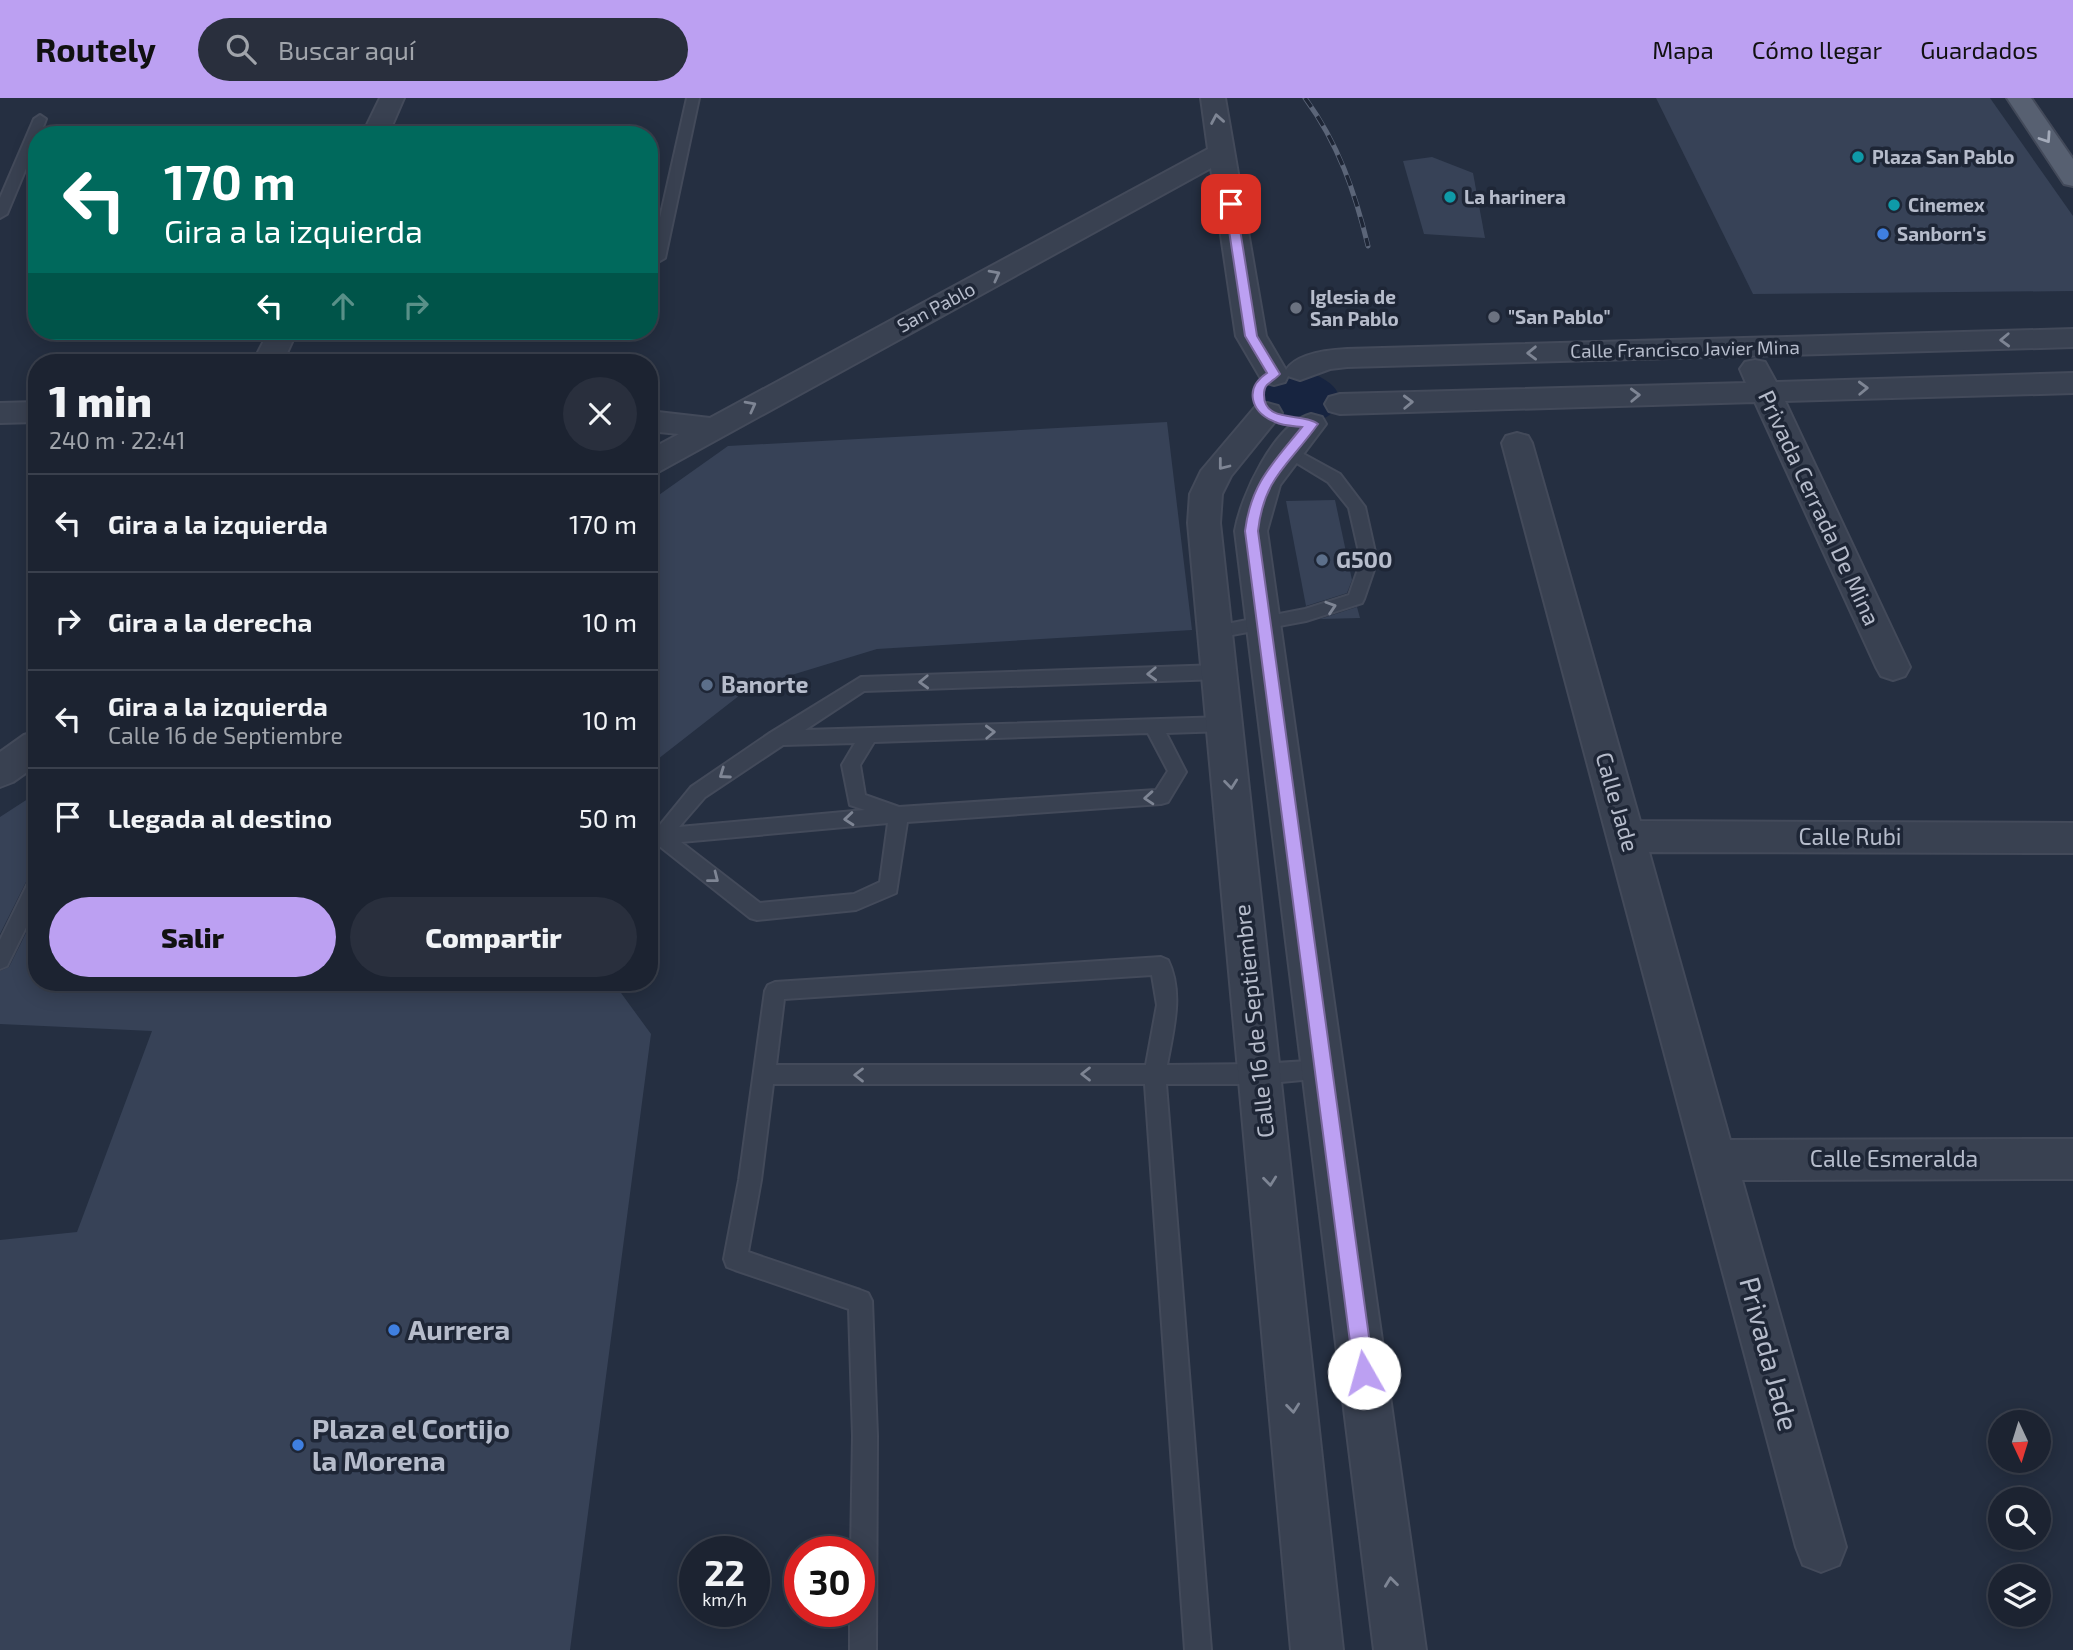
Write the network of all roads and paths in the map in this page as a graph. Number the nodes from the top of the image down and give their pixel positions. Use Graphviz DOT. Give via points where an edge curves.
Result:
graph roads {
  1 [pos="392,98"];
  2 [pos="693,98"];
  3 [pos="1213,98"];
  4 [pos="2019,98"];
  5 [pos="40,119"];
  6 [pos="37,126"];
  7 [pos="379,126"];
  8 [pos="28,148"];
  9 [pos="1223,151"];
  10 [pos="2073,178"];
  11 [pos="0,214"];
  12 [pos="658,258"];
  13 [pos="2073,338"];
  14 [pos="2039,339"];
  15 [pos="1746,348"];
  16 [pos="1464,355"];
  17 [pos="2071,383"];
  18 [pos="1281,386"];
  19 [pos="1764,391"];
  20 [pos="1478,399"];
  21 [pos="28,412"];
  22 [pos="0,413"];
  23 [pos="658,422"];
  24 [pos="1313,426"];
  25 [pos="711,428"];
  26 [pos="1517,443"];
  27 [pos="658,459"];
  28 [pos="1265,624"];
  29 [pos="1216,632"];
  30 [pos="1893,667"];
  31 [pos="1220,672"];
  32 [pos="1225,724"];
  33 [pos="1154,726"];
  34 [pos="868,736"];
  35 [pos="775,738"];
  36 [pos="28,752"];
  37 [pos="0,772"];
  38 [pos="899,815"];
  39 [pos="660,836"];
  40 [pos="1626,836"];
  41 [pos="2073,838"];
  42 [pos="28,903"];
  43 [pos="0,960"];
  44 [pos="1324,1069"];
  45 [pos="1154,1074"];
  46 [pos="1260,1074"];
  47 [pos="765,1075"];
  48 [pos="1716,1160"];
  49 [pos="2070,1166"];
  50 [pos="1821,1547"];
  51 [pos="863,1650"];
  52 [pos="1198,1650"];
  53 [pos="1317,1650"];
  54 [pos="1400,1650"];
  1 -- 7 [label="street"];
  2 -- 12 [label="lane"];
  9 -- 3 [label="street, one-way"];
  4 -- 10 [label="main road, one-way"];
  5 -- 6 [label="lane"];
  8 -- 11 [label="lane"];
  9 -- 18 [label="street" via="1251,336"];
  25 -- 9 [label="street, San Pablo, one-way"];
  13 -- 14 [label="street, Calle Francisco Javier Mina"];
  14 -- 15 [label="street, Calle Francisco Javier Mina, one-way"];
  14 -- 17 [label="street"];
  15 -- 16 [label="street, Calle Francisco Javier Mina, one-way"];
  15 -- 19 [label="street, Privada Cerrada De Mina"];
  16 -- 18 [label="street, Calle Francisco Javier Mina" via="1325,360"];
  16 -- 20 [label="street"];
  19 -- 17 [label="street, Calle Francisco Javier Mina, one-way"];
  18 -- 24 [label="street, Calle Francisco Javier Mina" via="1280,420"];
  18 -- 24 [label="street" via="1325,379 1339,395"];
  18 -- 29 [label="street, Calle 16 de Septiembre, one-way" via="1217,471 1206,494 1204,523"];
  20 -- 19 [label="street, Calle Francisco Javier Mina, one-way"];
  19 -- 30 [label="street, Privada Cerrada De Mina"];
  24 -- 20 [label="street, Calle Francisco Javier Mina, one-way"];
  21 -- 22 [label="street"];
  23 -- 25 [label="street"];
  24 -- 28 [label="street" via="1268,477 1255,505 1251,531"];
  28 -- 24 [label="lane, one-way" via="1356,599 1369,561 1357,507 1334,478"];
  25 -- 27 [label="street, San Pablo"];
  26 -- 40 [label="street, Calle Jade"];
  28 -- 29 [label="lane"];
  28 -- 44 [label="street"];
  29 -- 31 [label="street, Calle 16 de Septiembre"];
  31 -- 32 [label="street, Calle 16 de Septiembre"];
  31 -- 35 [label="lane, one-way" via="861,684"];
  32 -- 33 [label="lane"];
  32 -- 46 [label="street, Calle 16 de Septiembre, one-way"];
  34 -- 33 [label="lane, one-way"];
  33 -- 38 [label="lane, one-way" via="1177,772 1161,797"];
  34 -- 35 [label="lane"];
  34 -- 38 [label="lane" via="850,765 857,800"];
  35 -- 39 [label="lane, one-way" via="698,792"];
  36 -- 37 [label="street"];
  38 -- 39 [label="lane, one-way"];
  39 -- 38 [label="lane, one-way" via="757,912 856,902 889,887"];
  40 -- 41 [label="street, Calle Rubi"];
  40 -- 48 [label="street, Calle Jade"];
  42 -- 43 [label="lane"];
  44 -- 46 [label="lane"];
  54 -- 44 [label="street, one-way"];
  45 -- 46 [label="lane"];
  45 -- 47 [label="lane, one-way"];
  45 -- 47 [label="lane" via="1167,1005 1161,966 775,991"];
  45 -- 52 [label="lane"];
  46 -- 53 [label="street, Calle 16 de Septiembre, one-way"];
  47 -- 51 [label="lane" via="735,1259 860,1301 865,1436"];
  48 -- 49 [label="street, Calle Esmeralda"];
  48 -- 50 [label="street, Privada Jade"];
}
